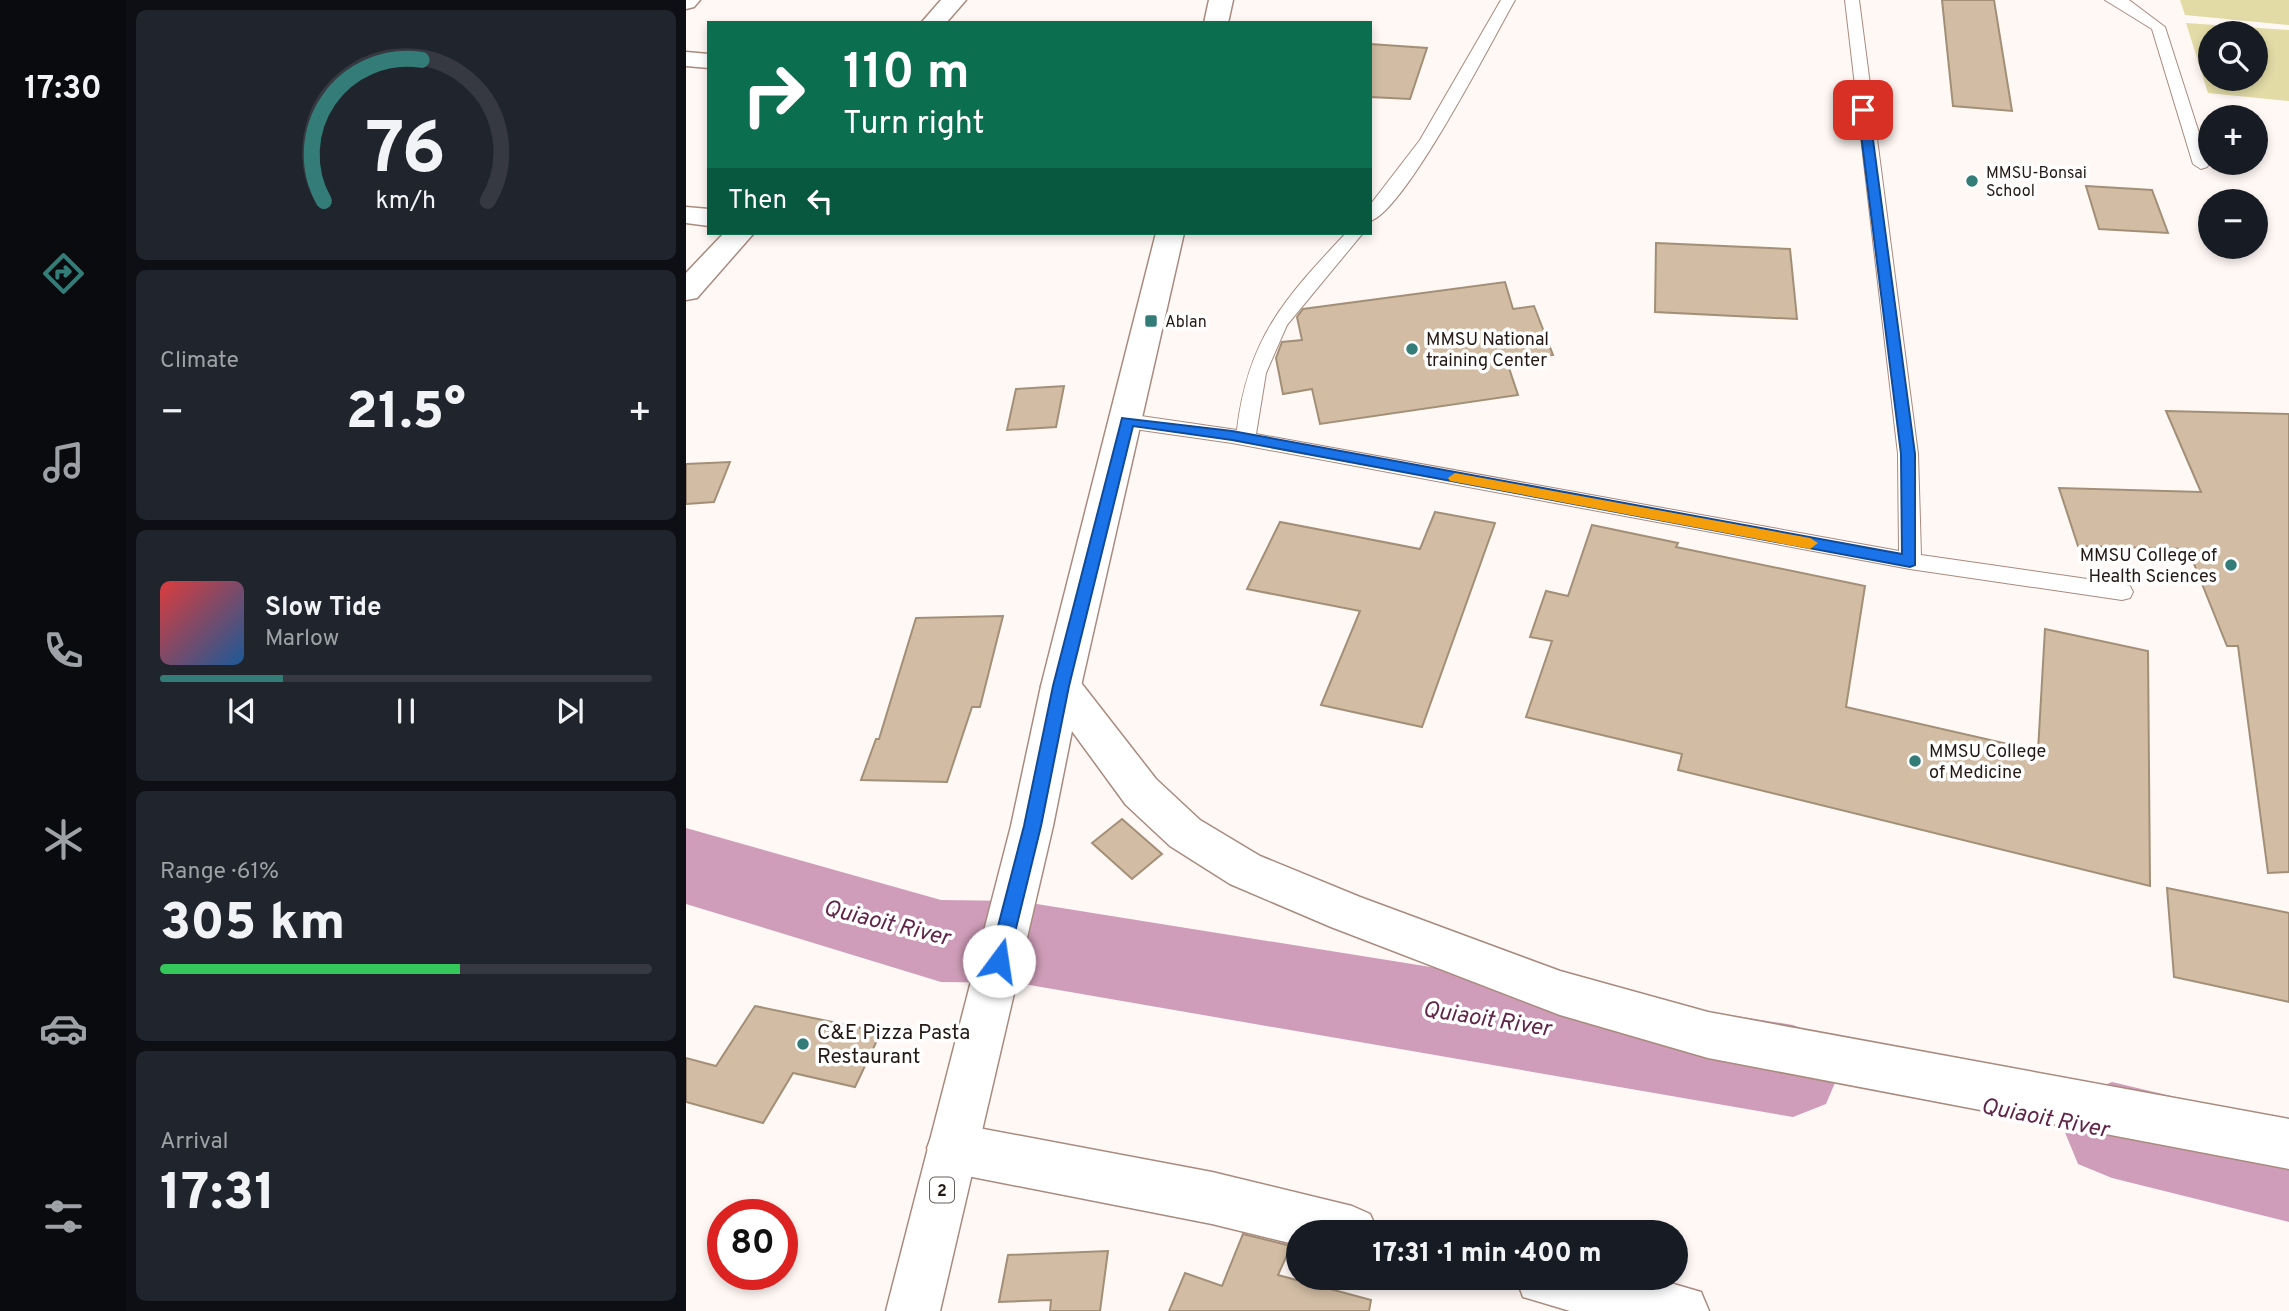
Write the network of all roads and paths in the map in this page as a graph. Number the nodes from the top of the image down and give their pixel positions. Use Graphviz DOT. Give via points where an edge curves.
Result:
graph roads {
  1 [pos="954,0"];
  2 [pos="1222,0"];
  3 [pos="1508,0"];
  4 [pos="1852,0"];
  5 [pos="2112,0"];
  6 [pos="935,21"];
  7 [pos="1217,21"];
  8 [pos="686,59"];
  9 [pos="707,61"];
  10 [pos="2198,154"];
  11 [pos="1372,214"];
  12 [pos="686,215"];
  13 [pos="707,218"];
  14 [pos="738,235"];
  15 [pos="1170,235"];
  16 [pos="1353,235"];
  17 [pos="686,291"];
  18 [pos="1127,421"];
  19 [pos="1246,439"];
  20 [pos="1910,561"];
  21 [pos="2122,592"];
  22 [pos="1061,686"];
  23 [pos="2289,1144"];
  24 [pos="952,1148"];
  25 [pos="1303,1220"];
  26 [pos="1593,1290"];
  27 [pos="913,1311"];
  28 [pos="1682,1311"];
  1 -- 6 [label="main road"];
  2 -- 7 [label="main road"];
  3 -- 11 [label="lane" via="1421,150"];
  4 -- 20 [label="lane" via="1908,454"];
  5 -- 10 [label="lane" via="2158,27"];
  8 -- 9 [label="main road"];
  12 -- 13 [label="main road"];
  14 -- 17 [label="main road"];
  15 -- 18 [label="main road, 2"];
  16 -- 19 [label="lane" via="1280,318 1263,349 1249,396"];
  18 -- 19 [label="lane"];
  18 -- 22 [label="main road, 2"];
  19 -- 20 [label="lane"];
  20 -- 21 [label="lane"];
  22 -- 23 [label="main road" via="1141,792 1185,833 1245,870 1560,993 1708,1035"];
  22 -- 24 [label="main road, 2" via="1032,826"];
  24 -- 25 [label="main road"];
  24 -- 27 [label="main road, 2"];
  26 -- 28 [label="main road"];
}
